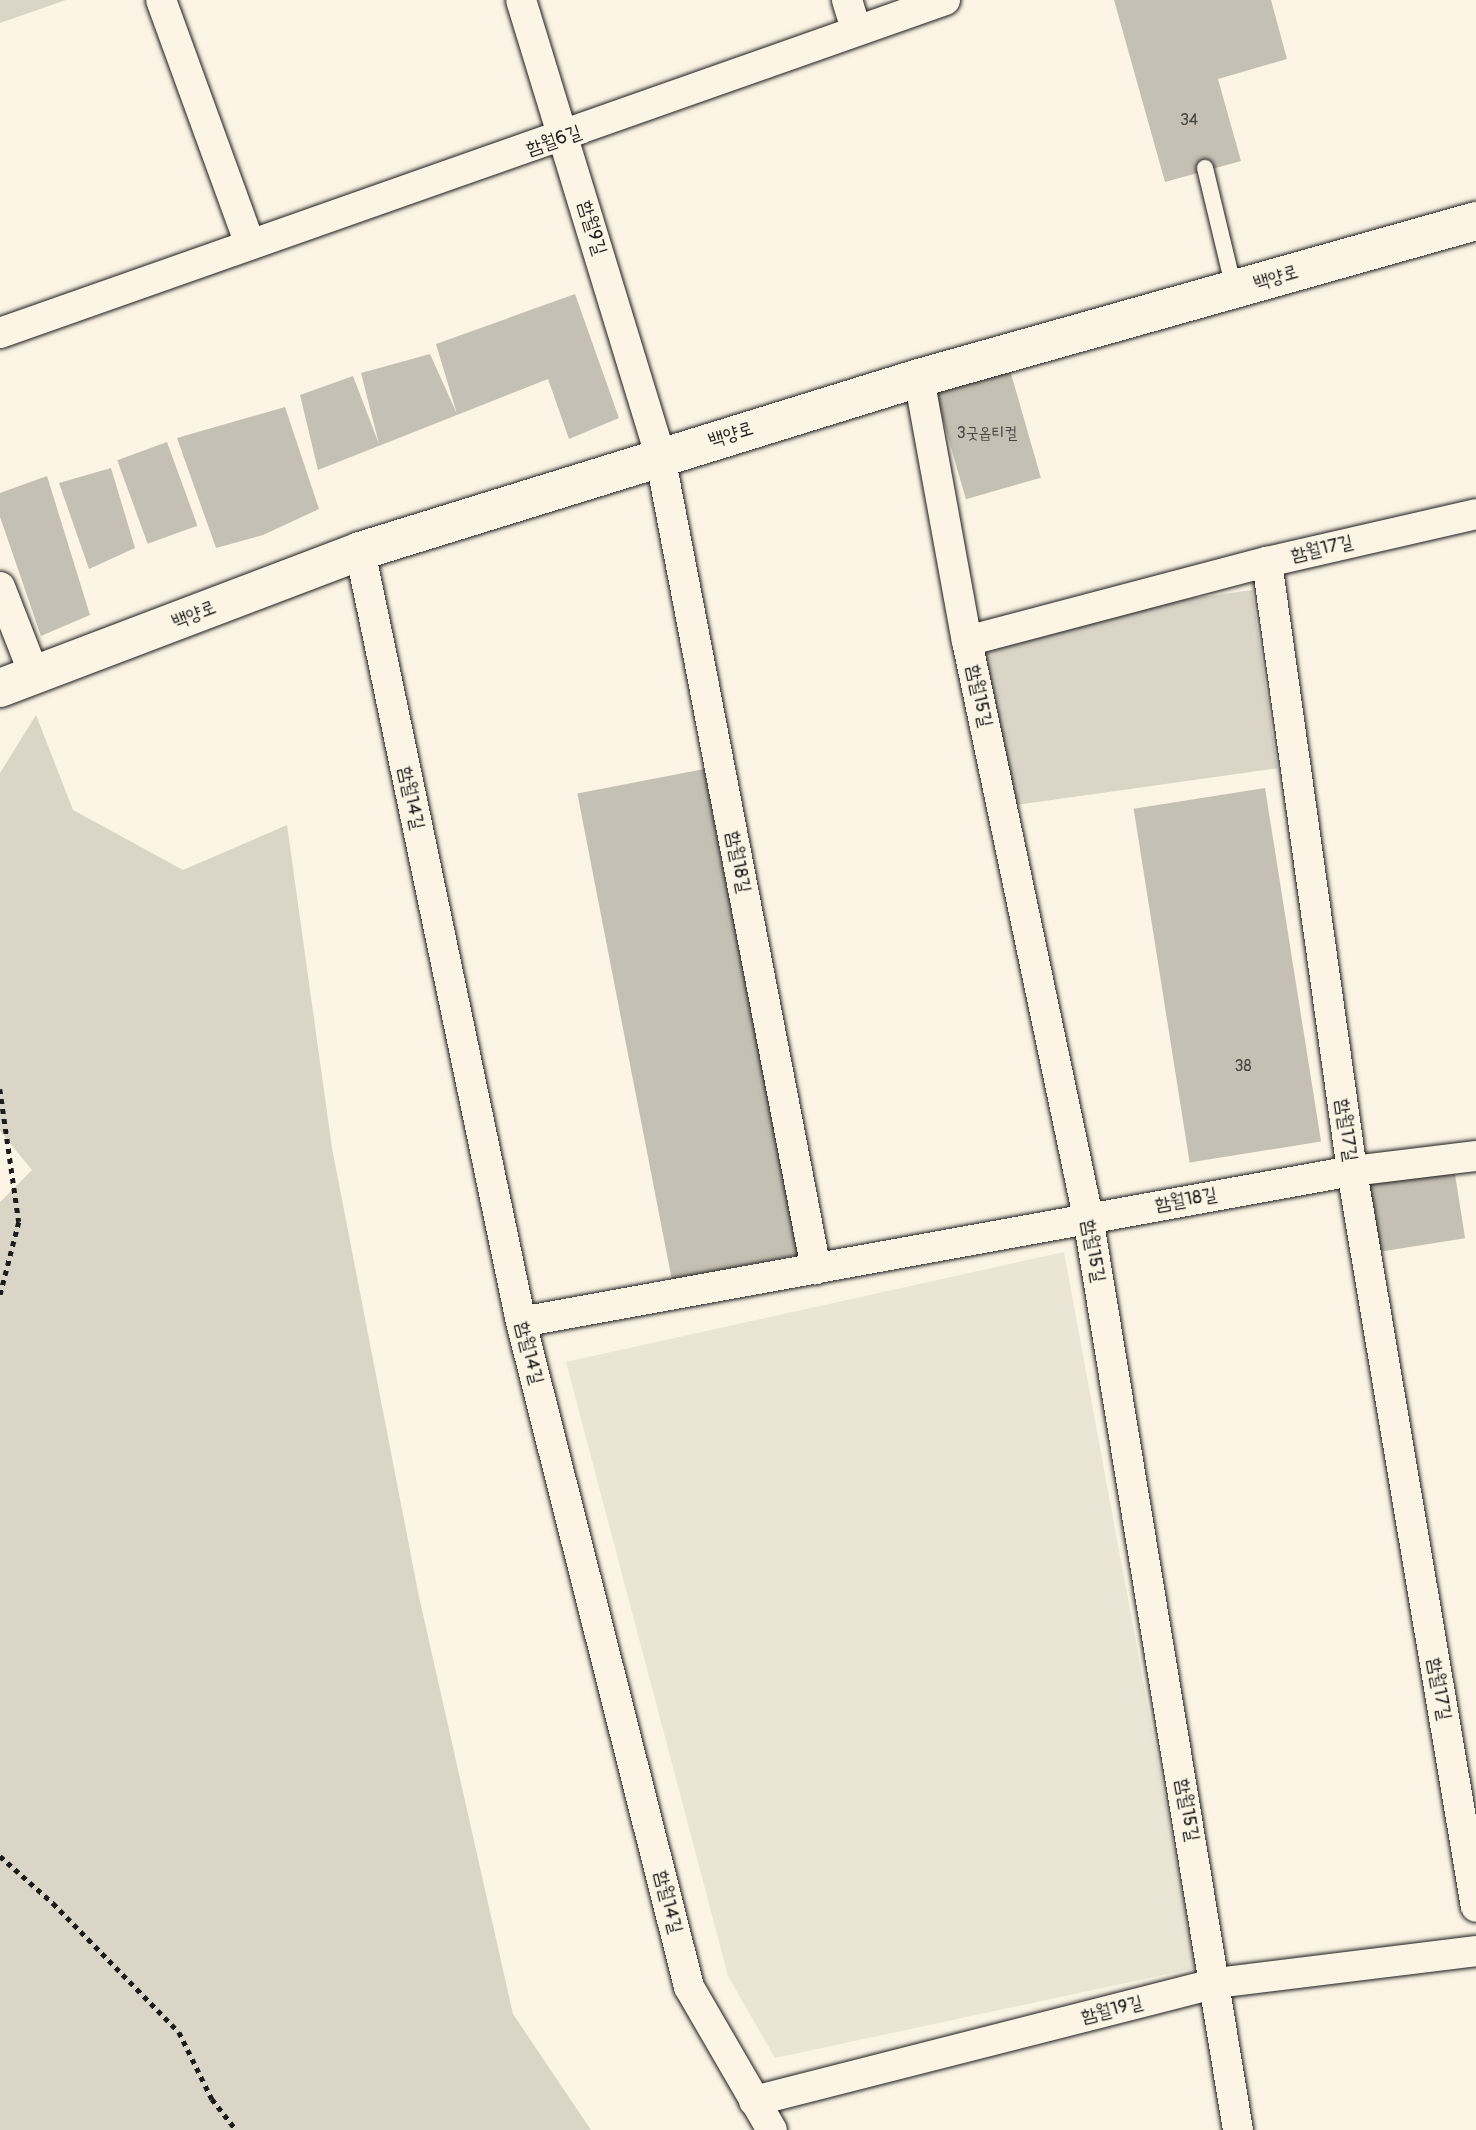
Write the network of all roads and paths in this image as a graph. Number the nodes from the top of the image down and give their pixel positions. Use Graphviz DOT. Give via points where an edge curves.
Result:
graph roads {
  1 [pos="161,0"];
  2 [pos="521,0"];
  3 [pos="847,0"];
  4 [pos="945,0"];
  5 [pos="856,30"];
  6 [pos="565,138"];
  7 [pos="1205,168"];
  8 [pos="1476,221"];
  9 [pos="250,244"];
  10 [pos="1234,289"];
  11 [pos="0,334"];
  12 [pos="919,378"];
  13 [pos="660,456"];
  14 [pos="1476,514"];
  15 [pos="360,551"];
  16 [pos="1267,562"];
  17 [pos="0,587"];
  18 [pos="967,641"];
  19 [pos="17,683"];
  20 [pos="0,1089"];
  21 [pos="1476,1156"];
  22 [pos="1352,1171"];
  23 [pos="1088,1217"];
  24 [pos="816,1269"];
  25 [pos="0,1296"];
  26 [pos="521,1322"];
  27 [pos="0,1856"];
  28 [pos="1476,1907"];
  29 [pos="1476,1951"];
  30 [pos="1216,1983"];
  31 [pos="754,2101"];
  32 [pos="236,2130"];
  33 [pos="772,2130"];
  34 [pos="1238,2130"];
  1 -- 9 [label="street"];
  2 -- 6 [label="street, 함월9길"];
  3 -- 5 [label="street"];
  4 -- 5 [label="street, 함월6길"];
  5 -- 6 [label="street, 함월6길"];
  6 -- 9 [label="street, 함월6길"];
  6 -- 13 [label="street, 함월9길"];
  7 -- 10 [label="lane"];
  8 -- 10 [label="street, 백양로"];
  9 -- 11 [label="street, 함월6길"];
  10 -- 12 [label="street, 백양로"];
  12 -- 13 [label="street, 백양로"];
  12 -- 18 [label="street, 함월15길"];
  13 -- 15 [label="street, 백양로"];
  13 -- 24 [label="street, 함월18길"];
  14 -- 16 [label="street, 함월17길"];
  15 -- 19 [label="street, 백양로"];
  15 -- 26 [label="street, 함월14길"];
  16 -- 18 [label="street"];
  16 -- 22 [label="street, 함월17길"];
  17 -- 19 [label="street"];
  18 -- 23 [label="street, 함월15길"];
  20 -- 25 [label="path" via="19,1222"];
  21 -- 22 [label="street, 함월18길"];
  22 -- 23 [label="street, 함월18길"];
  22 -- 28 [label="street, 함월17길"];
  23 -- 24 [label="street, 함월18길"];
  23 -- 30 [label="street, 함월15길"];
  24 -- 26 [label="street, 함월18길"];
  26 -- 31 [label="street, 함월14길" via="689,1987"];
  27 -- 32 [label="path" via="53,1903 179,2032 212,2099"];
  29 -- 30 [label="street, 함월19길"];
  30 -- 31 [label="street, 함월19길"];
  30 -- 34 [label="street, 함월15길"];
  31 -- 33 [label="street, 함월14길"];
}
